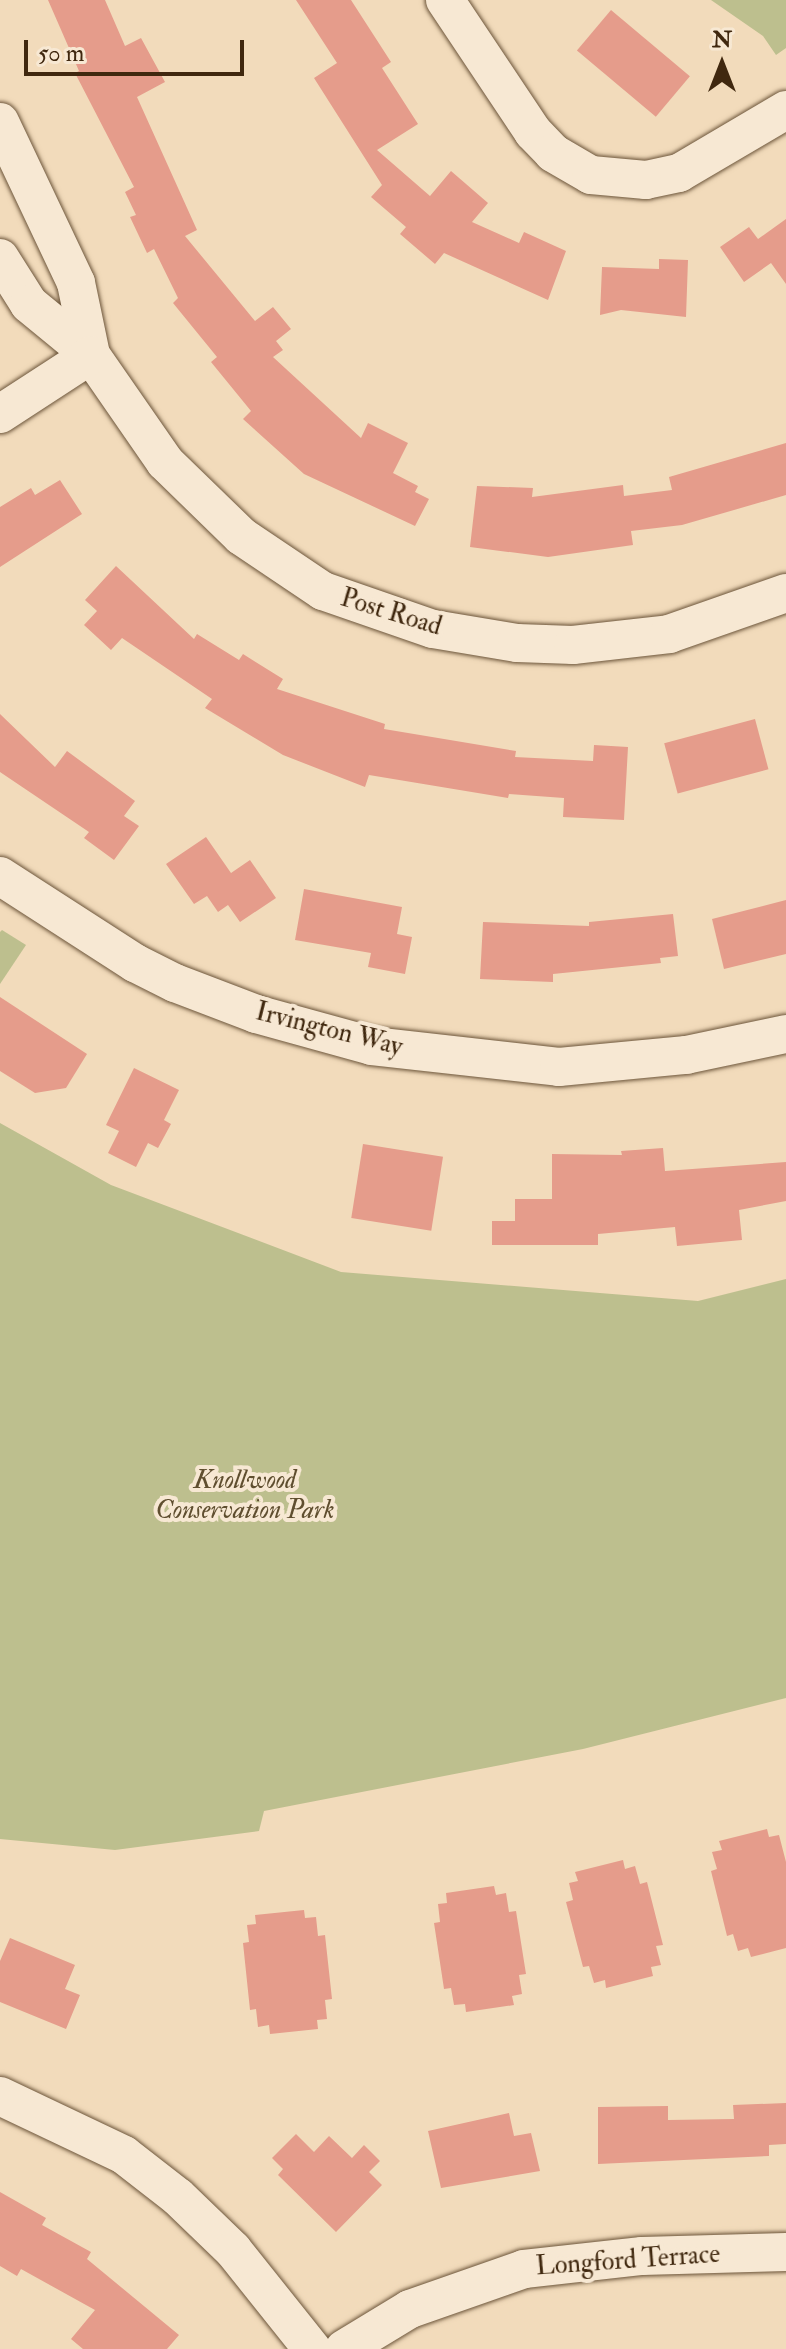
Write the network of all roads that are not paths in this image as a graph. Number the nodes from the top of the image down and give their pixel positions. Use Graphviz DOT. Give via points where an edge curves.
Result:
graph roads {
  1 [pos="445,0"];
  2 [pos="786,110"];
  3 [pos="0,122"];
  4 [pos="0,258"];
  5 [pos="91,355"];
  6 [pos="0,414"];
  7 [pos="786,593"];
  8 [pos="0,876"];
  9 [pos="786,1034"];
  10 [pos="0,2096"];
  11 [pos="786,2252"];
  12 [pos="312,2349"];
  13 [pos="344,2349"];
  1 -- 2 [label="street" via="509,100 553,153 591,175 646,180 707,160"];
  3 -- 5 [label="street" via="76,283"];
  4 -- 5 [label="street" via="29,304"];
  5 -- 6 [label="street"];
  5 -- 7 [label="street, Post Road" via="165,462 241,536 323,591 394,618 517,643 573,645 669,634"];
  8 -- 9 [label="street, Irvington Way" via="175,983 256,1014 372,1046 559,1067 686,1055"];
  10 -- 12 [label="street" via="124,2155 178,2197 233,2250"];
  11 -- 13 [label="street, Longford Terrace" via="642,2256 524,2269 410,2309"];
}
